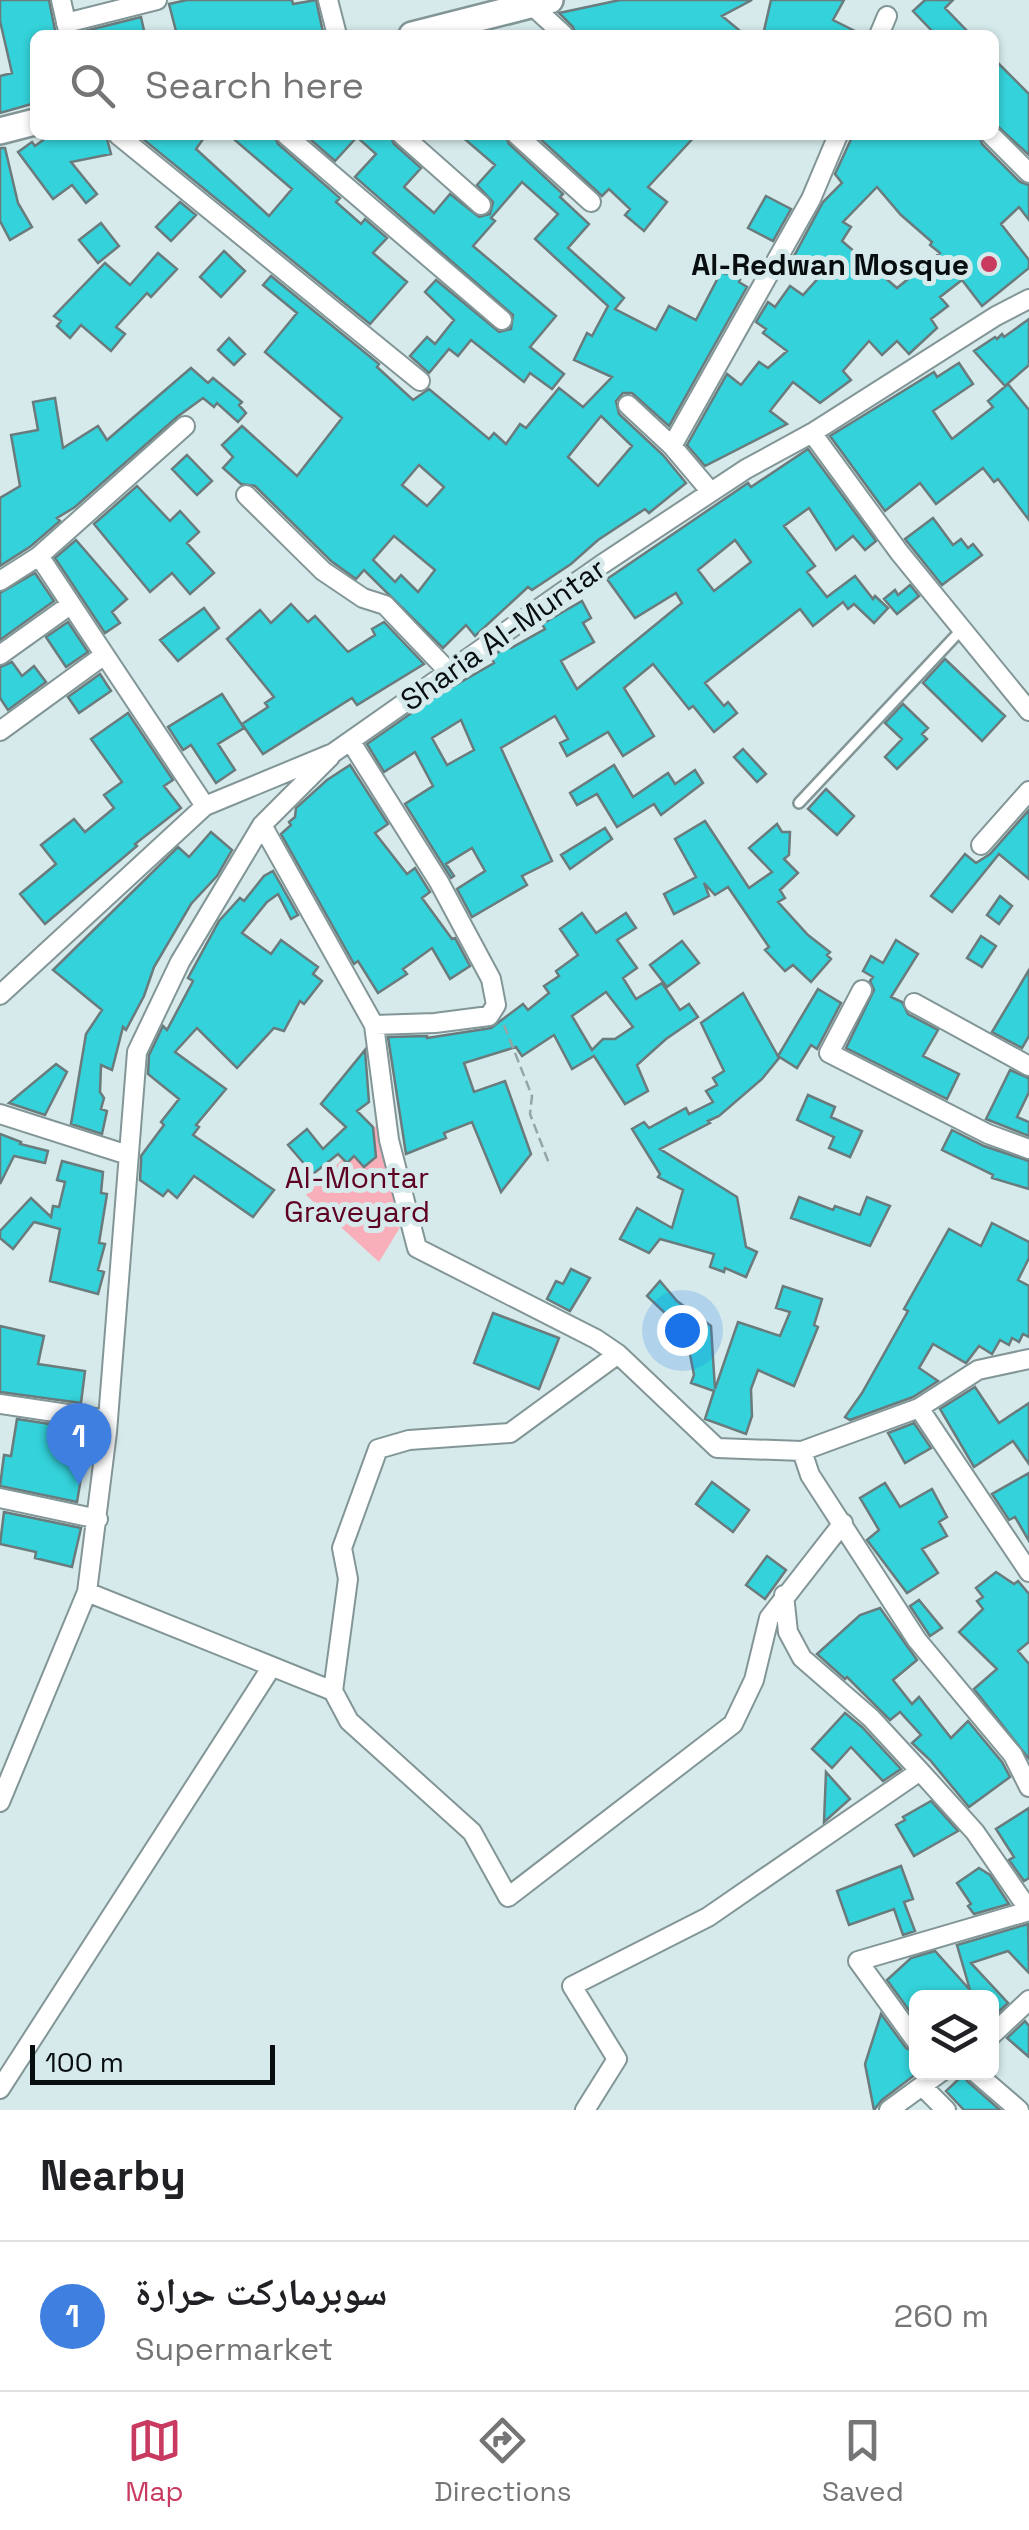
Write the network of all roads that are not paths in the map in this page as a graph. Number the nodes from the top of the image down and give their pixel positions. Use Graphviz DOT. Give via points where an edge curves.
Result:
graph roads {
  1 [pos="61,0"];
  2 [pos="156,0"];
  3 [pos="328,0"];
  4 [pos="536,2"];
  5 [pos="887,16"];
  6 [pos="68,29"];
  7 [pos="336,30"];
  8 [pos="431,30"];
  9 [pos="560,30"];
  10 [pos="881,30"];
  11 [pos="30,123"];
  12 [pos="0,130"];
  13 [pos="124,140"];
  14 [pos="292,140"];
  15 [pos="408,140"];
  16 [pos="523,140"];
  17 [pos="836,140"];
  18 [pos="996,140"];
  19 [pos="1029,173"];
  20 [pos="591,202"];
  21 [pos="481,205"];
  22 [pos="1029,300"];
  23 [pos="502,320"];
  24 [pos="420,380"];
  25 [pos="628,405"];
  26 [pos="185,426"];
  27 [pos="812,433"];
  28 [pos="672,446"];
  29 [pos="712,492"];
  30 [pos="246,495"];
  31 [pos="38,556"];
  32 [pos="0,582"];
  33 [pos="70,604"];
  34 [pos="962,629"];
  35 [pos="0,655"];
  36 [pos="102,656"];
  37 [pos="450,673"];
  38 [pos="1029,711"];
  39 [pos="0,731"];
  40 [pos="351,742"];
  41 [pos="334,753"];
  42 [pos="1029,791"];
  43 [pos="799,803"];
  44 [pos="204,806"];
  45 [pos="262,826"];
  46 [pos="981,845"];
  47 [pos="862,990"];
  48 [pos="0,995"];
  49 [pos="914,1003"];
  50 [pos="374,1025"];
  51 [pos="1028,1063"];
  52 [pos="0,1114"];
  53 [pos="1029,1149"];
  54 [pos="128,1155"];
  55 [pos="618,1354"];
  56 [pos="1029,1358"];
  57 [pos="0,1404"];
  58 [pos="919,1408"];
  59 [pos="108,1420"];
  60 [pos="802,1451"];
  61 [pos="0,1498"];
  62 [pos="98,1519"];
  63 [pos="843,1523"];
  64 [pos="1029,1572"];
  65 [pos="87,1592"];
  66 [pos="784,1596"];
  67 [pos="271,1668"];
  68 [pos="333,1691"];
  69 [pos="920,1771"];
  70 [pos="1029,1787"];
  71 [pos="0,1802"];
  72 [pos="1029,1910"];
  73 [pos="1029,2000"];
  74 [pos="999,2028"];
  75 [pos="909,2030"];
  76 [pos="931,2080"];
  77 [pos="984,2080"];
  78 [pos="922,2086"];
  79 [pos="0,2089"];
  80 [pos="584,2110"];
  81 [pos="889,2110"];
  82 [pos="946,2110"];
  83 [pos="1019,2110"];
  1 -- 6 [label="street"];
  2 -- 6 [label="street"];
  3 -- 7 [label="street"];
  4 -- 8 [label="main road"];
  4 -- 9 [label="street"];
  5 -- 10 [label="street"];
  11 -- 12 [label="main road"];
  13 -- 24 [label="street"];
  14 -- 23 [label="street"];
  15 -- 21 [label="street"];
  16 -- 20 [label="street"];
  17 -- 28 [label="street" via="811,200"];
  18 -- 19 [label="street"];
  22 -- 27 [label="street, Sharia Al-Muntar"];
  25 -- 28 [label="street"];
  26 -- 31 [label="street"];
  27 -- 29 [label="street, Sharia Al-Muntar"];
  27 -- 34 [label="street"];
  28 -- 29 [label="street"];
  29 -- 37 [label="street, Sharia Al-Muntar"];
  30 -- 37 [label="street" via="323,571 385,605"];
  31 -- 32 [label="street"];
  31 -- 33 [label="street"];
  33 -- 35 [label="street"];
  33 -- 36 [label="street"];
  34 -- 38 [label="street"];
  34 -- 43 [label="lane"];
  36 -- 39 [label="street"];
  36 -- 44 [label="street"];
  37 -- 40 [label="street, Sharia Al-Muntar"];
  40 -- 41 [label="street, Sharia Al-Muntar"];
  40 -- 50 [label="street" via="448,898 491,979 496,1005 489,1016 465,1020"];
  41 -- 44 [label="street, Sharia Al-Muntar"];
  41 -- 45 [label="street"];
  42 -- 46 [label="street"];
  44 -- 48 [label="street, Sharia Al-Muntar"];
  45 -- 50 [label="street"];
  45 -- 54 [label="street" via="180,962 138,1052"];
  47 -- 53 [label="street" via="829,1053"];
  49 -- 51 [label="street"];
  50 -- 55 [label="street" via="389,1140 417,1248"];
  52 -- 54 [label="street"];
  54 -- 59 [label="street"];
  55 -- 60 [label="street" via="717,1448"];
  55 -- 68 [label="street" via="510,1434 409,1440 378,1449 342,1548 348,1579"];
  56 -- 58 [label="street" via="978,1370"];
  57 -- 59 [label="street"];
  58 -- 60 [label="street"];
  58 -- 64 [label="street"];
  59 -- 62 [label="street"];
  60 -- 63 [label="street"];
  61 -- 62 [label="street"];
  62 -- 65 [label="street"];
  63 -- 66 [label="street"];
  63 -- 70 [label="street" via="918,1640 1013,1755"];
  65 -- 67 [label="street"];
  65 -- 71 [label="street"];
  66 -- 68 [label="street" via="769,1618 754,1680 733,1724 508,1898 472,1832 349,1721"];
  66 -- 69 [label="street" via="788,1632 802,1658"];
  67 -- 68 [label="street"];
  67 -- 79 [label="street"];
  69 -- 72 [label="street" via="975,1832"];
  69 -- 80 [label="street" via="708,1917 572,1986 617,2059"];
  72 -- 75 [label="street" via="858,1961"];
  73 -- 74 [label="street"];
  76 -- 78 [label="street"];
  77 -- 83 [label="street"];
  78 -- 81 [label="street"];
  78 -- 82 [label="street"];
}
